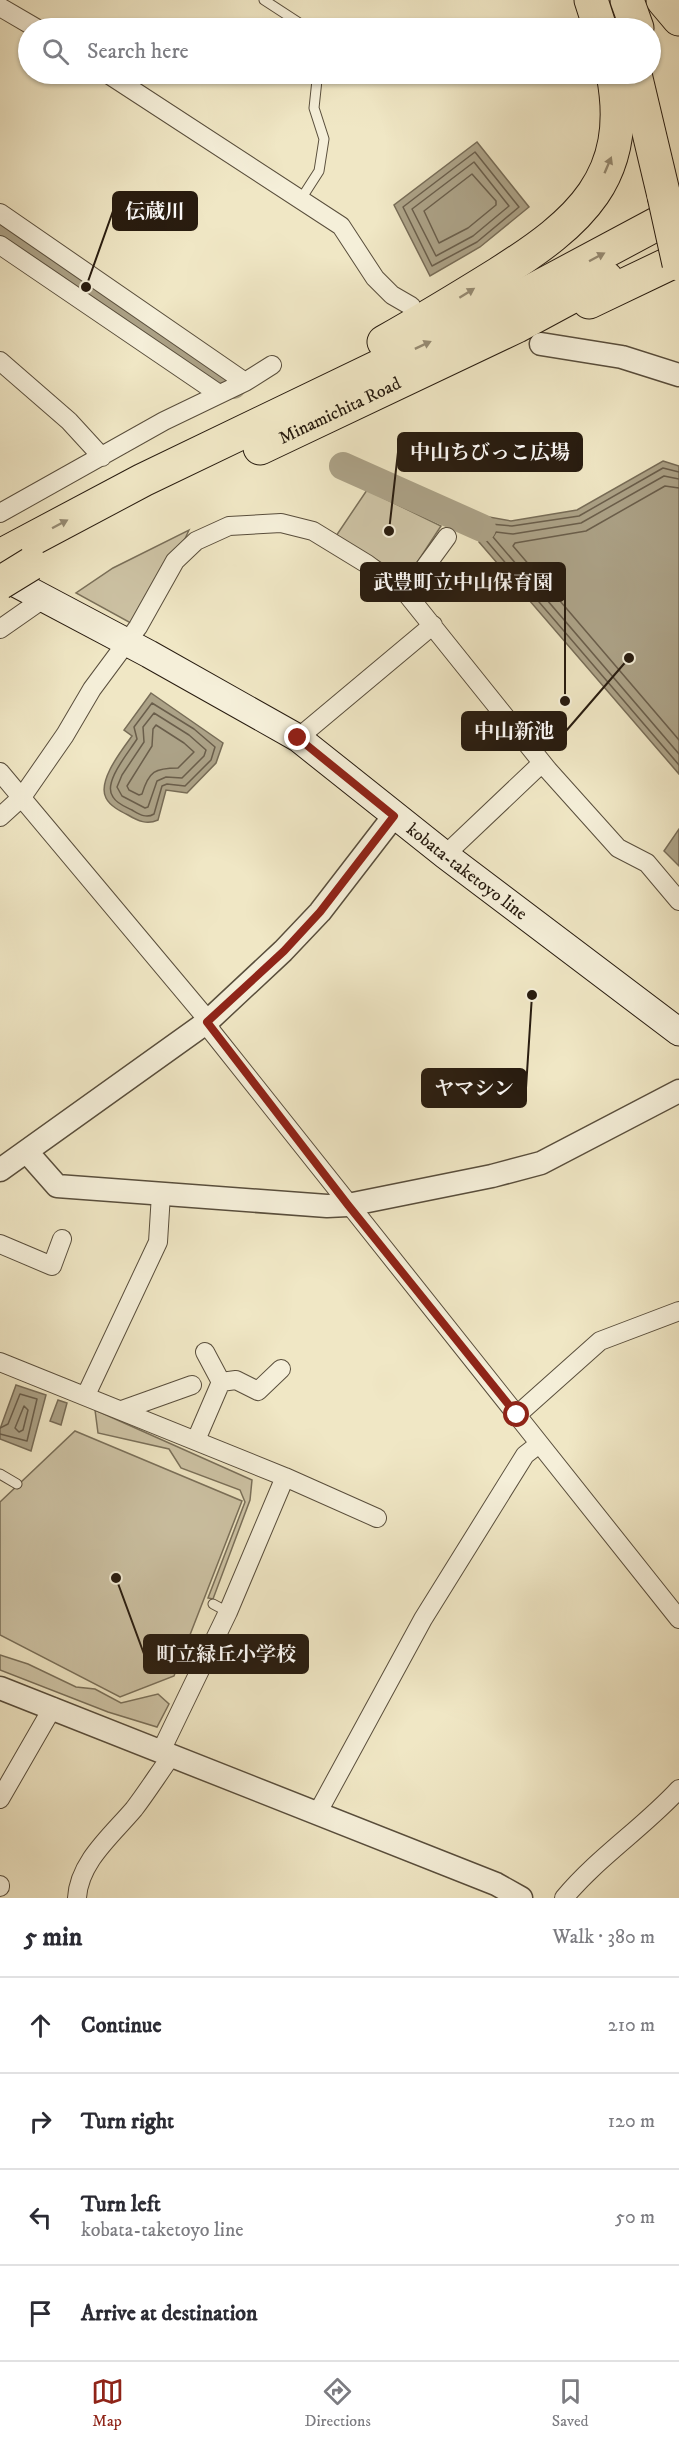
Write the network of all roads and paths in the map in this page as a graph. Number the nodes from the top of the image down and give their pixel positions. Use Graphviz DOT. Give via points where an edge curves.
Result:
graph roads {
  1 [pos="264,0"];
  2 [pos="591,0"];
  3 [pos="612,0"];
  4 [pos="627,0"];
  5 [pos="663,0"];
  6 [pos="2,5"];
  7 [pos="21,18"];
  8 [pos="292,18"];
  9 [pos="597,18"];
  10 [pos="618,18"];
  11 [pos="633,18"];
  12 [pos="679,19"];
  13 [pos="123,84"];
  14 [pos="317,84"];
  15 [pos="615,84"];
  16 [pos="638,84"];
  17 [pos="652,84"];
  18 [pos="301,199"];
  19 [pos="674,199"];
  20 [pos="0,213"];
  21 [pos="679,238"];
  22 [pos="0,245"];
  23 [pos="679,259"];
  24 [pos="679,264"];
  25 [pos="411,306"];
  26 [pos="541,344"];
  27 [pos="0,361"];
  28 [pos="272,365"];
  29 [pos="679,375"];
  30 [pos="244,382"];
  31 [pos="219,394"];
  32 [pos="352,405"];
  33 [pos="102,457"];
  34 [pos="181,462"];
  35 [pos="0,513"];
  36 [pos="447,537"];
  37 [pos="10,561"];
  38 [pos="0,583"];
  39 [pos="406,593"];
  40 [pos="42,598"];
  41 [pos="433,625"];
  42 [pos="0,629"];
  43 [pos="127,642"];
  44 [pos="298,738"];
  45 [pos="543,764"];
  46 [pos="0,772"];
  47 [pos="22,797"];
  48 [pos="394,816"];
  49 [pos="0,817"];
  50 [pos="445,855"];
  51 [pos="679,901"];
  52 [pos="207,1022"];
  53 [pos="679,1032"];
  54 [pos="679,1091"];
  55 [pos="27,1152"];
  56 [pos="0,1170"];
  57 [pos="161,1194"];
  58 [pos="348,1205"];
  59 [pos="62,1239"];
  60 [pos="0,1244"];
  61 [pos="679,1311"];
  62 [pos="205,1352"];
  63 [pos="0,1362"];
  64 [pos="281,1369"];
  65 [pos="221,1382"];
  66 [pos="192,1385"];
  67 [pos="86,1395"];
  68 [pos="122,1410"];
  69 [pos="517,1415"];
  70 [pos="196,1440"];
  71 [pos="539,1444"];
  72 [pos="0,1474"];
  73 [pos="285,1477"];
  74 [pos="17,1484"];
  75 [pos="377,1518"];
  76 [pos="679,1619"];
  77 [pos="0,1688"];
  78 [pos="53,1707"];
  79 [pos="166,1753"];
  80 [pos="679,1789"];
  81 [pos="0,1799"];
  82 [pos="318,1812"];
  83 [pos="77,1898"];
  84 [pos="521,1898"];
  85 [pos="564,1898"];
  1 -- 8 [label="lane"];
  2 -- 9 [label="highway"];
  3 -- 10 [label="highway"];
  4 -- 11 [label="highway"];
  5 -- 12 [label="highway"];
  6 -- 7 [label="street"];
  13 -- 18 [label="street"];
  14 -- 18 [label="lane" via="314,108 324,139 319,171"];
  34 -- 15 [label="highway, one-way" via="281,399 453,302 553,238 588,202 609,163 618,119"];
  16 -- 19 [label="highway"];
  17 -- 19 [label="highway"];
  18 -- 25 [label="street" via="341,226 375,278"];
  19 -- 24 [label="highway, bridge"];
  34 -- 19 [label="highway, Minamichita Road, one-way" via="494,311"];
  20 -- 30 [label="street"];
  21 -- 32 [label="highway, Minamichita Road" via="517,326"];
  22 -- 31 [label="street"];
  23 -- 32 [label="highway" via="417,386"];
  26 -- 29 [label="street" via="622,357"];
  27 -- 33 [label="street" via="69,421"];
  28 -- 30 [label="street"];
  30 -- 31 [label="street"];
  31 -- 33 [label="street"];
  32 -- 37 [label="highway, Minamichita Road"];
  33 -- 35 [label="street"];
  37 -- 34 [label="highway, Minamichita Road, one-way"];
  36 -- 39 [label="street"];
  37 -- 38 [label="highway, Minamichita Road, bridge"];
  37 -- 40 [label="main road, kobata-taketoyo line"];
  39 -- 41 [label="street"];
  39 -- 43 [label="street" via="313,531 281,523 229,526 196,541 175,561"];
  40 -- 42 [label="street"];
  40 -- 43 [label="main road, kobata-taketoyo line"];
  41 -- 44 [label="street"];
  41 -- 45 [label="street"];
  43 -- 44 [label="main road, kobata-taketoyo line"];
  43 -- 47 [label="street"];
  44 -- 48 [label="main road, kobata-taketoyo line"];
  45 -- 50 [label="street"];
  45 -- 51 [label="street" via="618,848 648,863"];
  46 -- 47 [label="street"];
  47 -- 49 [label="street"];
  47 -- 52 [label="street"];
  48 -- 50 [label="main road, kobata-taketoyo line"];
  48 -- 52 [label="street" via="320,912"];
  50 -- 53 [label="main road, kobata-taketoyo line"];
  52 -- 55 [label="street"];
  52 -- 58 [label="street"];
  54 -- 58 [label="street" via="541,1163"];
  55 -- 56 [label="street"];
  55 -- 57 [label="street" via="57,1186"];
  57 -- 58 [label="street"];
  57 -- 67 [label="street" via="158,1242"];
  58 -- 69 [label="street"];
  59 -- 60 [label="street" via="52,1266"];
  61 -- 69 [label="street" via="600,1341"];
  62 -- 65 [label="street"];
  63 -- 67 [label="street"];
  64 -- 65 [label="street" via="258,1391 236,1380"];
  65 -- 70 [label="street"];
  66 -- 68 [label="street"];
  67 -- 68 [label="street"];
  68 -- 70 [label="street"];
  69 -- 71 [label="street"];
  70 -- 73 [label="street"];
  71 -- 76 [label="street"];
  71 -- 82 [label="street" via="525,1455 423,1619"];
  72 -- 74 [label="lane"];
  73 -- 75 [label="street"];
  73 -- 79 [label="street" via="220,1608"];
  77 -- 78 [label="street"];
  78 -- 79 [label="street"];
  78 -- 81 [label="street"];
  79 -- 82 [label="street"];
  79 -- 83 [label="street" via="134,1808 87,1866"];
  80 -- 85 [label="street" via="584,1873"];
  82 -- 84 [label="street" via="496,1884"];
}
